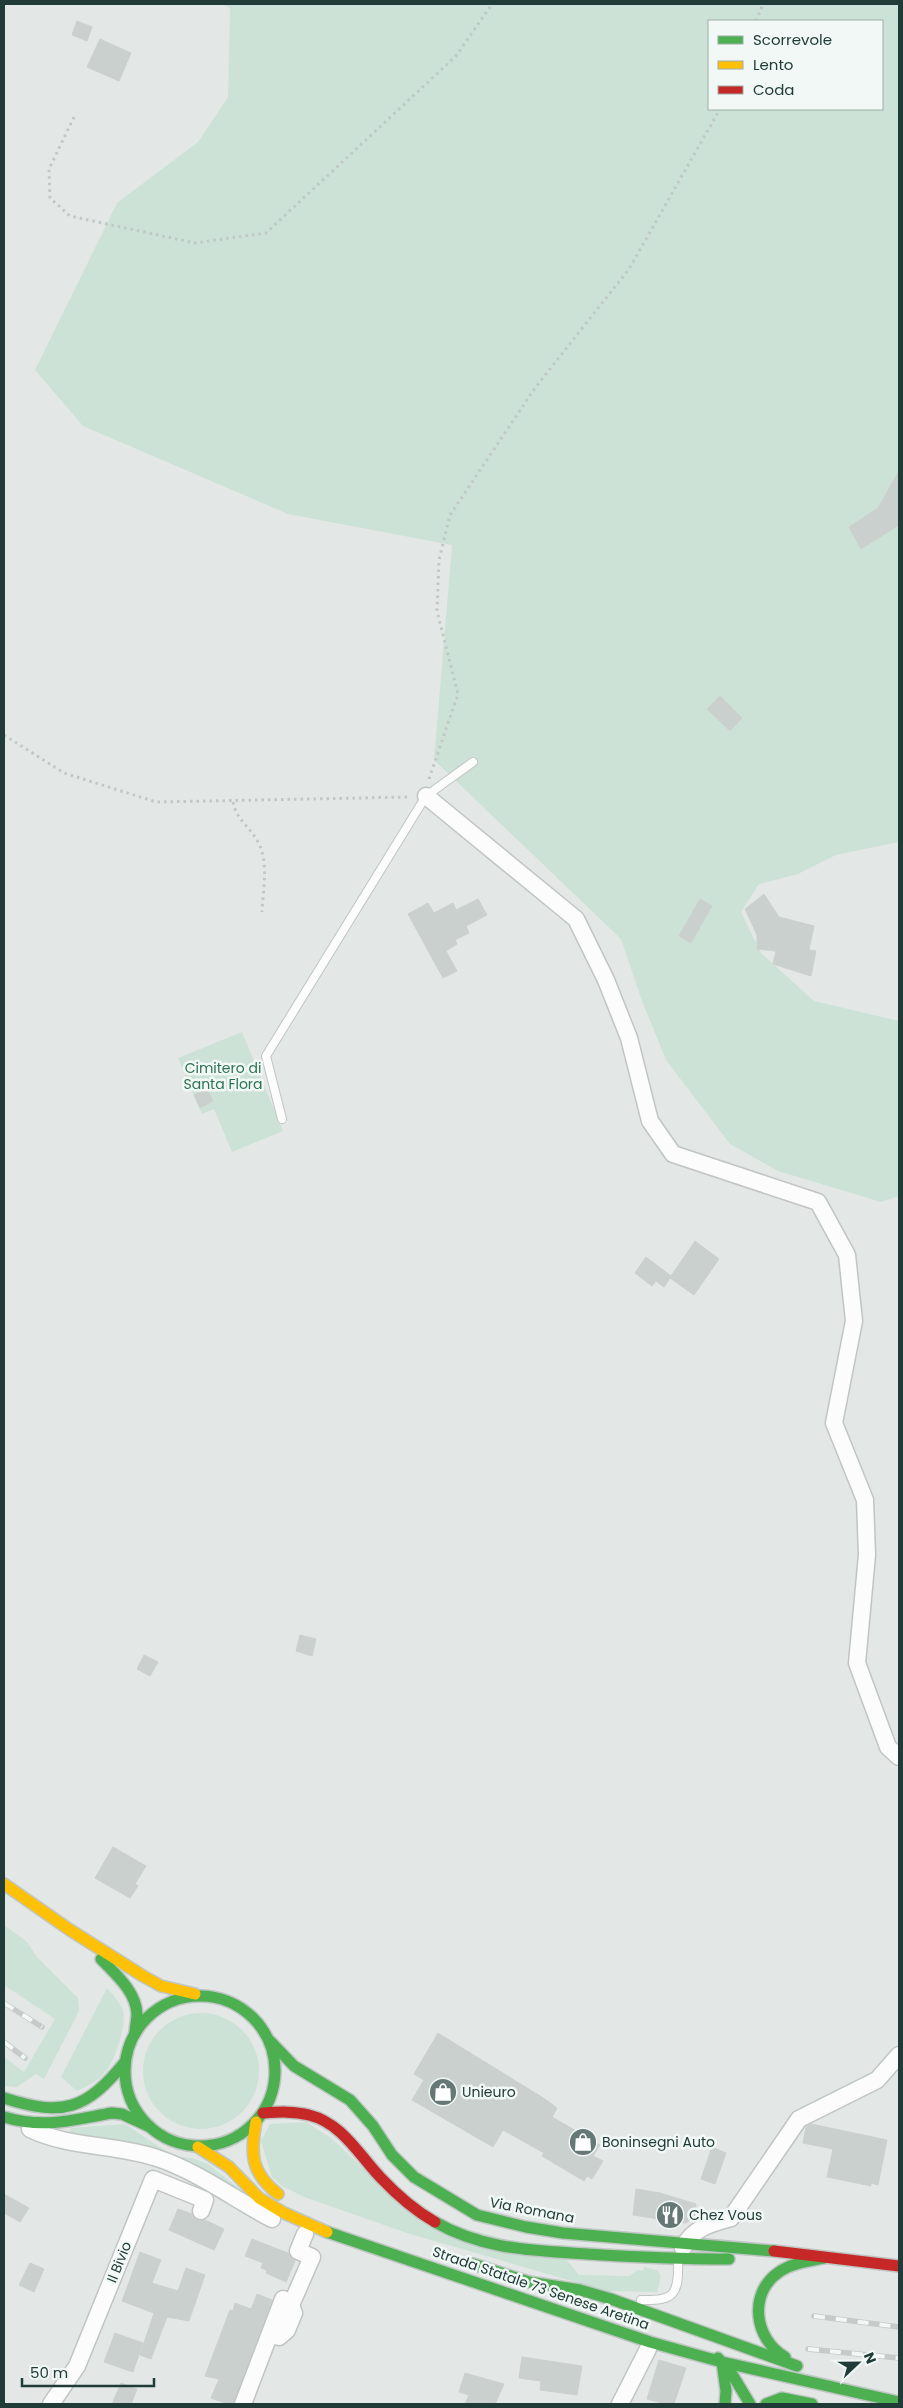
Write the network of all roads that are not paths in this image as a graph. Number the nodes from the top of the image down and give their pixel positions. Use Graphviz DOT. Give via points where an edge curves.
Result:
graph roads {
  1 [pos="473,762"];
  2 [pos="426,796"];
  3 [pos="282,1119"];
  4 [pos="899,1757"];
  5 [pos="4,1884"];
  6 [pos="70,1930"];
  7 [pos="198,1995"];
  8 [pos="134,2033"];
  9 [pos="270,2041"];
  10 [pos="899,2055"];
  11 [pos="125,2062"];
  12 [pos="4,2098"];
  13 [pos="4,2117"];
  14 [pos="260,2118"];
  15 [pos="19,2123"];
  16 [pos="150,2128"];
  17 [pos="198,2147"];
  18 [pos="285,2199"];
  19 [pos="201,2211"];
  20 [pos="305,2234"];
  21 [pos="593,2236"];
  22 [pos="685,2243"];
  23 [pos="572,2252"];
  24 [pos="824,2258"];
  25 [pos="678,2259"];
  26 [pos="465,2261"];
  27 [pos="899,2266"];
  28 [pos="529,2282"];
  29 [pos="514,2296"];
  30 [pos="611,2299"];
  31 [pos="585,2304"];
  32 [pos="688,2340"];
  33 [pos="648,2349"];
  34 [pos="722,2362"];
  35 [pos="816,2373"];
  36 [pos="899,2398"];
  37 [pos="899,2402"];
  38 [pos="51,2404"];
  39 [pos="243,2404"];
  40 [pos="620,2404"];
  41 [pos="725,2404"];
  42 [pos="750,2404"];
  43 [pos="766,2404"];
  44 [pos="812,2404"];
  1 -- 2 [label="lane"];
  2 -- 3 [label="lane" via="266,1056"];
  2 -- 4 [label="street" via="576,919 606,980 629,1038 650,1121 673,1154 818,1202 847,1255 854,1321 834,1423 865,1500 867,1555 857,1663 888,1747"];
  5 -- 6 [label="main road, Strada Statale 73 Senese Aretina"];
  6 -- 7 [label="main road, Strada Statale 73 Senese Aretina" via="161,1986"];
  6 -- 8 [label="main road, Strada Statale 73 Senese Aretina" via="131,1994 138,2012"];
  7 -- 8 [label="main road, Strada Statale 73 Senese Aretina" via="173,2000 151,2013"];
  7 -- 9 [label="main road, Strada Statale 73 Senese Aretina" via="220,1998 241,2007 258,2022"];
  8 -- 11 [label="main road, Strada Statale 73 Senese Aretina"];
  9 -- 14 [label="main road, Strada Statale 73 Senese Aretina" via="276,2078 272,2097"];
  9 -- 21 [label="main road, Via Romana" via="294,2066 350,2100 392,2155 434,2192 502,2222"];
  10 -- 22 [label="street" via="877,2080 799,2119 731,2218 704,2225"];
  11 -- 12 [label="main road" via="109,2084 77,2105 52,2109 22,2105"];
  11 -- 16 [label="main road, Strada Statale 73 Senese Aretina" via="126,2086 135,2109"];
  13 -- 15 [label="main road"];
  14 -- 17 [label="main road, Strada Statale 73 Senese Aretina" via="240,2136 220,2144"];
  14 -- 18 [label="main road, Strada Statale 73 Senese Aretina" via="251,2147 254,2164 272,2190"];
  14 -- 23 [label="main road, Via Romana" via="286,2111 305,2113 323,2121 352,2142 395,2192 440,2226 498,2247"];
  15 -- 16 [label="main road" via="50,2126 112,2113 122,2114"];
  15 -- 20 [label="street" via="43,2135 157,2158"];
  16 -- 17 [label="main road, Strada Statale 73 Senese Aretina" via="164,2138"];
  17 -- 29 [label="main road, Strada Statale 73 Senese Aretina" via="229,2166 259,2198 284,2214 314,2228"];
  19 -- 38 [label="street, Il Bivio" via="205,2200 153,2179 77,2366"];
  20 -- 29 [label="street" via="429,2275"];
  20 -- 39 [label="street" via="298,2251 312,2257 291,2305 294,2312 287,2330 279,2337 269,2335"];
  21 -- 22 [label="main road, Via Romana"];
  21 -- 23 [label="street"];
  22 -- 24 [label="main road, Via Romana"];
  22 -- 25 [label="street"];
  23 -- 25 [label="main road, Via Romana"];
  24 -- 25 [label="main road, Via Romana"];
  24 -- 27 [label="main road, Via Romana"];
  24 -- 35 [label="main road" via="788,2266 775,2274 763,2295 759,2322 763,2336 775,2352"];
  25 -- 30 [label="lane" via="676,2288 672,2296 662,2301"];
  26 -- 28 [label="main road, Strada Statale 73 Senese Aretina"];
  28 -- 30 [label="main road, Strada Statale 73 Senese Aretina" via="580,2290"];
  28 -- 31 [label="main road"];
  29 -- 34 [label="main road, Strada Statale 73 Senese Aretina" via="650,2342"];
  30 -- 35 [label="main road, Strada Statale 73 Senese Aretina"];
  32 -- 34 [label="main road" via="709,2349"];
  33 -- 40 [label="street"];
  34 -- 37 [label="main road, Strada Statale 73 Senese Aretina"];
  34 -- 41 [label="main road"];
  34 -- 42 [label="main road"];
  35 -- 36 [label="main road, Strada Statale 73 Senese Aretina"];
  43 -- 44 [label="main road" via="783,2397"];
}
